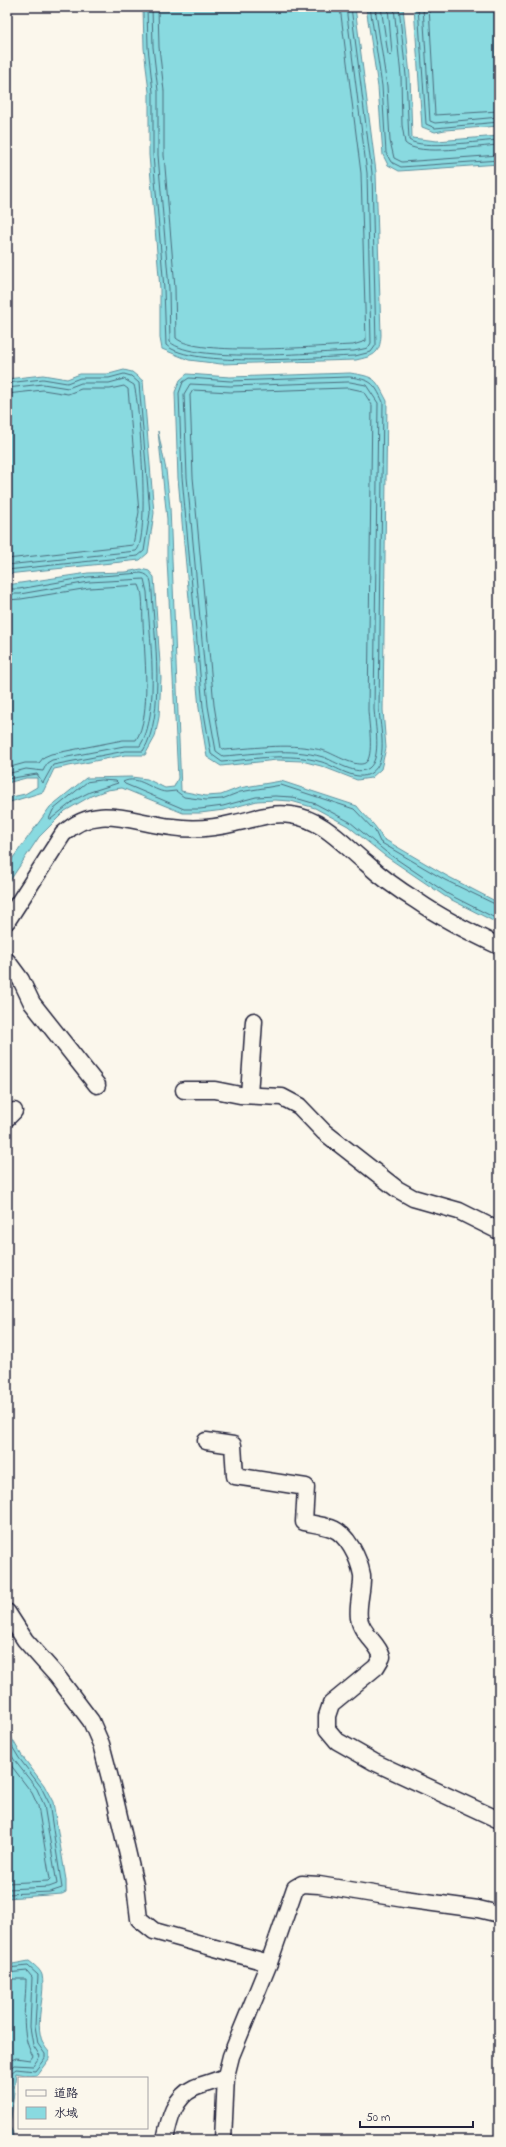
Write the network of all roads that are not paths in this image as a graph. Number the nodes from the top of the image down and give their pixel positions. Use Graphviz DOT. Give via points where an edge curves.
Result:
graph roads {
  1 [pos="7,921"];
  2 [pos="499,946"];
  3 [pos="7,961"];
  4 [pos="254,1021"];
  5 [pos="97,1085"];
  6 [pos="184,1090"];
  7 [pos="249,1095"];
  8 [pos="499,1231"];
  9 [pos="206,1441"];
  10 [pos="7,1612"];
  11 [pos="499,1820"];
  12 [pos="499,1914"];
  13 [pos="269,1963"];
  14 [pos="226,2076"];
  15 [pos="165,2140"];
  16 [pos="223,2140"];
  1 -- 2 [label="street" via="63,834 84,819 111,817 193,828 235,823 272,813 309,819 324,827 417,902 460,928"];
  3 -- 5 [label="street" via="21,980 32,1003"];
  4 -- 7 [label="street"];
  6 -- 7 [label="street" via="215,1090"];
  7 -- 8 [label="street" via="282,1097 299,1106 324,1132 397,1189 412,1198 459,1211"];
  9 -- 11 [label="street" via="233,1445 235,1476 306,1487 304,1522 332,1528 354,1551 362,1575 359,1619 382,1657 376,1668 331,1704 327,1716 327,1729 337,1741 374,1762"];
  10 -- 13 [label="street" via="25,1640 57,1676 94,1727 111,1782 139,1919 154,1931"];
  12 -- 13 [label="street" via="319,1884 302,1884 295,1888"];
  13 -- 14 [label="street" via="231,2056"];
  14 -- 15 [label="street" via="185,2093 177,2103"];
  14 -- 16 [label="street"];
}
